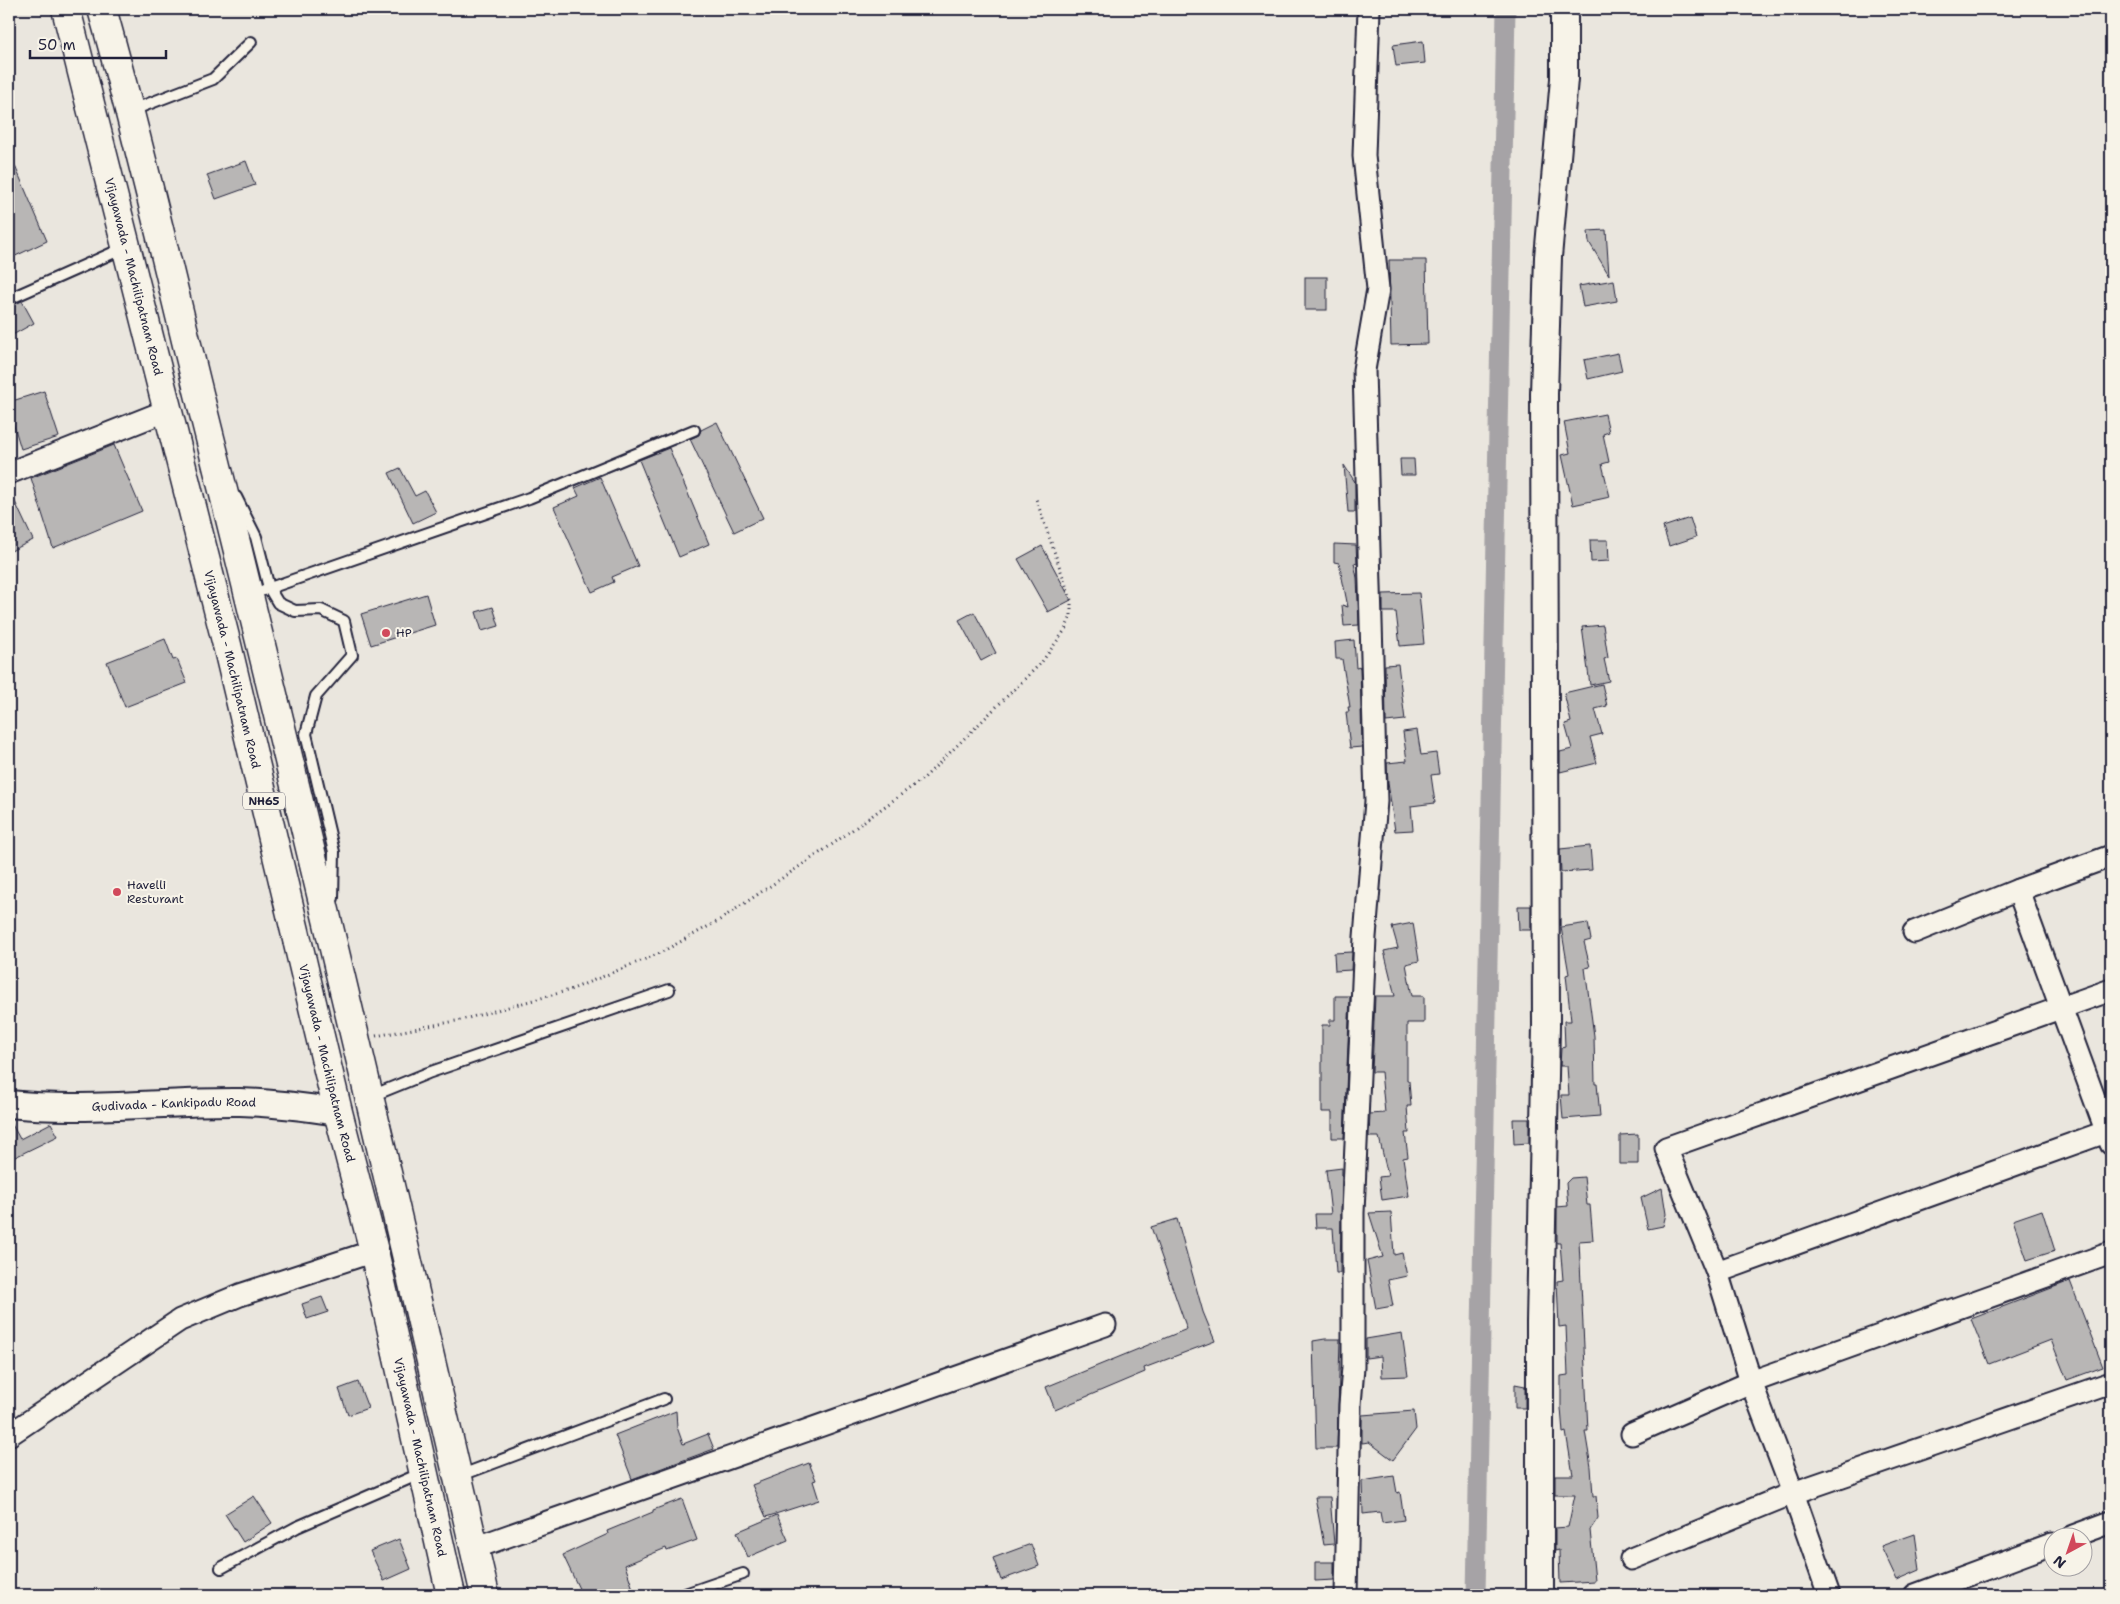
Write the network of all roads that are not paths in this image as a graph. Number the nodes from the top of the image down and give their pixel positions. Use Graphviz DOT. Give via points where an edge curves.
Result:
graph roads {
  1 [pos="66,9"];
  2 [pos="102,9"];
  3 [pos="1370,9"];
  4 [pos="1564,9"];
  5 [pos="251,42"];
  6 [pos="130,110"];
  7 [pos="126,247"];
  8 [pos="9,299"];
  9 [pos="168,410"];
  10 [pos="694,430"];
  11 [pos="9,473"];
  12 [pos="259,592"];
  13 [pos="2111,856"];
  14 [pos="2018,890"];
  15 [pos="1914,932"];
  16 [pos="332,943"];
  17 [pos="670,990"];
  18 [pos="2111,990"];
  19 [pos="2062,1008"];
  20 [pos="368,1098"];
  21 [pos="9,1104"];
  22 [pos="338,1112"];
  23 [pos="2110,1135"];
  24 [pos="374,1251"];
  25 [pos="2111,1253"];
  26 [pos="1717,1272"];
  27 [pos="1105,1325"];
  28 [pos="1751,1382"];
  29 [pos="2111,1383"];
  30 [pos="664,1399"];
  31 [pos="1632,1434"];
  32 [pos="9,1435"];
  33 [pos="422,1473"];
  34 [pos="457,1476"];
  35 [pos="1794,1493"];
  36 [pos="2111,1522"];
  37 [pos="2092,1529"];
  38 [pos="474,1548"];
  39 [pos="2042,1548"];
  40 [pos="1631,1559"];
  41 [pos="221,1568"];
  42 [pos="743,1574"];
  43 [pos="450,1595"];
  44 [pos="485,1595"];
  45 [pos="682,1595"];
  46 [pos="1346,1595"];
  47 [pos="1540,1595"];
  48 [pos="1829,1595"];
  49 [pos="1915,1595"];
  1 -- 7 [label="highway, Vijayawada - Machilipatnam Road / NH65"];
  2 -- 6 [label="highway, NH65"];
  3 -- 46 [label="street" via="1364,156 1378,289 1364,370 1376,801 1365,937 1353,1213 1353,1366"];
  4 -- 47 [label="street" via="1564,79 1548,257 1544,394 1546,1026 1540,1322"];
  5 -- 6 [label="lane" via="213,79"];
  6 -- 12 [label="highway, NH65" via="212,449"];
  7 -- 8 [label="lane"];
  7 -- 9 [label="highway, Vijayawada - Machilipatnam Road / NH65"];
  9 -- 11 [label="street"];
  9 -- 22 [label="highway, Vijayawada - Machilipatnam Road / NH65"];
  10 -- 12 [label="lane" via="529,498"];
  12 -- 16 [label="highway, NH65"];
  12 -- 16 [label="lane" via="294,611 321,610 344,621 352,655 316,696 306,734 334,852"];
  13 -- 14 [label="street"];
  14 -- 15 [label="street"];
  14 -- 19 [label="street"];
  16 -- 20 [label="highway, NH65"];
  17 -- 20 [label="lane" via="428,1073"];
  18 -- 19 [label="street"];
  19 -- 23 [label="street"];
  19 -- 26 [label="street" via="1666,1148"];
  20 -- 34 [label="highway, NH65" via="425,1328"];
  21 -- 22 [label="street, Gudivada - Kankipadu Road" via="51,1109 239,1102 287,1104"];
  22 -- 24 [label="highway, Vijayawada - Machilipatnam Road / NH65"];
  23 -- 26 [label="street"];
  24 -- 32 [label="street" via="240,1295 180,1320"];
  24 -- 33 [label="highway, Vijayawada - Machilipatnam Road / NH65"];
  25 -- 28 [label="street"];
  26 -- 28 [label="street"];
  27 -- 38 [label="street"];
  28 -- 31 [label="street"];
  28 -- 35 [label="street"];
  29 -- 35 [label="street"];
  30 -- 34 [label="lane"];
  33 -- 41 [label="lane" via="297,1527"];
  33 -- 43 [label="highway, Vijayawada - Machilipatnam Road / NH65"];
  34 -- 38 [label="highway, NH65"];
  35 -- 40 [label="street"];
  35 -- 48 [label="street"];
  36 -- 37 [label="street"];
  38 -- 44 [label="highway, NH65"];
  39 -- 49 [label="street"];
  42 -- 45 [label="lane"];
}
